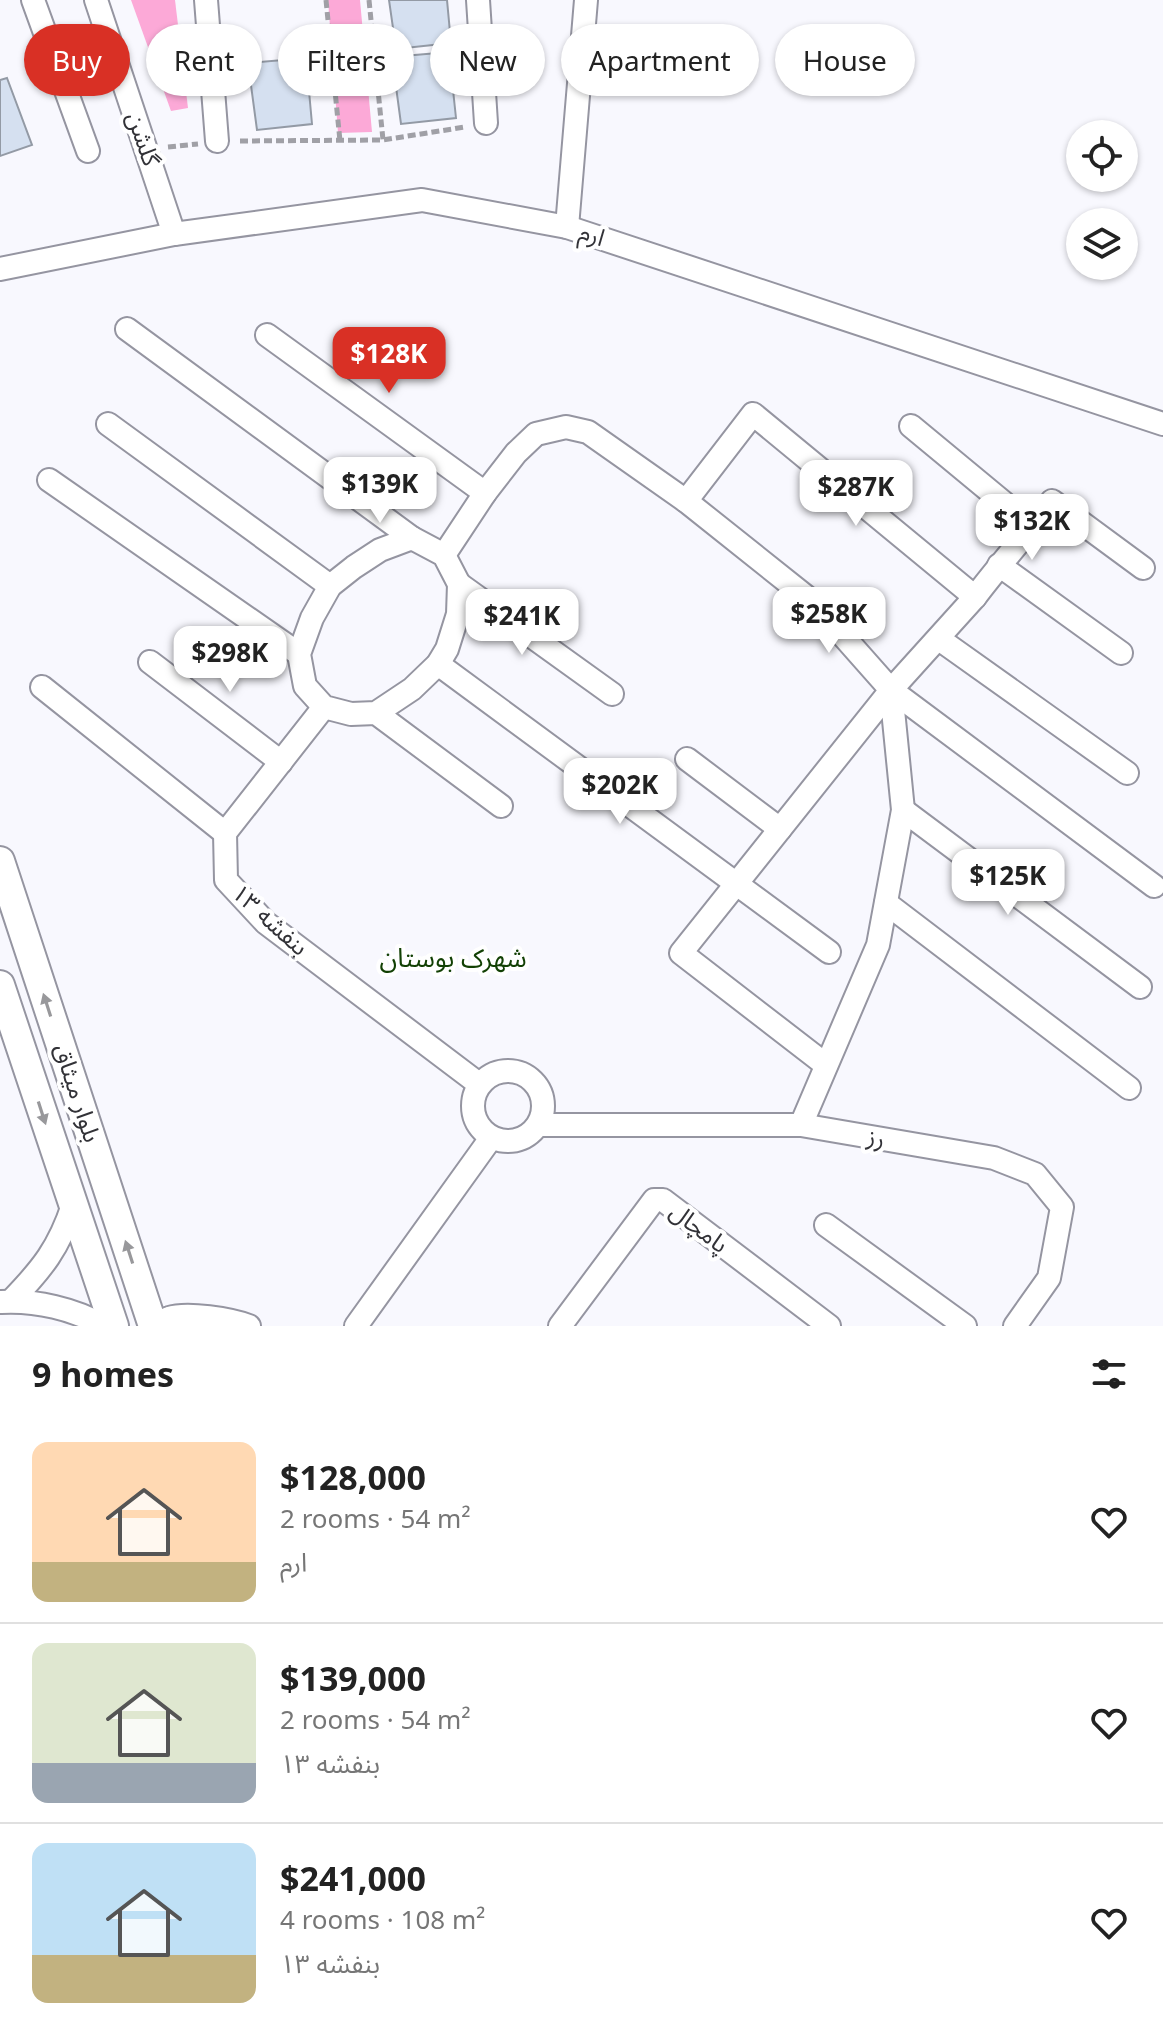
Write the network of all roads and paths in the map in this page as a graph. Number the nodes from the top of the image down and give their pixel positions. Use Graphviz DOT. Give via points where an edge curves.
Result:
graph roads {
  1 [pos="33,0"];
  2 [pos="96,0"];
  3 [pos="206,0"];
  4 [pos="326,0"];
  5 [pos="369,0"];
  6 [pos="478,0"];
  7 [pos="586,0"];
  8 [pos="486,123"];
  9 [pos="383,140"];
  10 [pos="217,141"];
  11 [pos="340,141"];
  12 [pos="147,150"];
  13 [pos="88,151"];
  14 [pos="567,227"];
  15 [pos="174,234"];
  16 [pos="0,269"];
  17 [pos="127,329"];
  18 [pos="267,335"];
  19 [pos="108,424"];
  20 [pos="1163,424"];
  21 [pos="911,426"];
  22 [pos="49,480"];
  23 [pos="485,493"];
  24 [pos="686,501"];
  25 [pos="1033,527"];
  26 [pos="412,538"];
  27 [pos="444,555"];
  28 [pos="999,565"];
  29 [pos="1143,568"];
  30 [pos="459,584"];
  31 [pos="330,586"];
  32 [pos="975,597"];
  33 [pos="939,639"];
  34 [pos="1121,653"];
  35 [pos="299,654"];
  36 [pos="150,662"];
  37 [pos="438,664"];
  38 [pos="42,687"];
  39 [pos="891,690"];
  40 [pos="612,694"];
  41 [pos="324,707"];
  42 [pos="376,713"];
  43 [pos="687,759"];
  44 [pos="281,762"];
  45 [pos="1127,773"];
  46 [pos="501,806"];
  47 [pos="903,810"];
  48 [pos="780,829"];
  49 [pos="225,833"];
  50 [pos="0,861"];
  51 [pos="737,882"];
  52 [pos="1154,886"];
  53 [pos="886,903"];
  54 [pos="829,952"];
  55 [pos="0,985"];
  56 [pos="1140,987"];
  57 [pos="826,1065"];
  58 [pos="479,1084"];
  59 [pos="1129,1088"];
  60 [pos="539,1125"];
  61 [pos="801,1125"];
  62 [pos="491,1138"];
  63 [pos="73,1205"];
  64 [pos="826,1225"];
  65 [pos="6,1302"];
  66 [pos="104,1326"];
  67 [pos="114,1326"];
  68 [pos="156,1326"];
  69 [pos="249,1326"];
  70 [pos="356,1326"];
  71 [pos="560,1326"];
  72 [pos="829,1326"];
  73 [pos="965,1326"];
  74 [pos="1015,1326"];
  1 -- 13 [label="street"];
  2 -- 12 [label="street, گلشن"];
  3 -- 10 [label="street"];
  4 -- 11 [label="path"];
  5 -- 9 [label="path"];
  6 -- 8 [label="street"];
  7 -- 14 [label="street"];
  8 -- 9 [label="path"];
  9 -- 11 [label="path"];
  10 -- 11 [label="path"];
  10 -- 12 [label="path"];
  12 -- 15 [label="street, گلشن"];
  14 -- 15 [label="street, ارم" via="422,200"];
  14 -- 20 [label="street, ارم"];
  15 -- 16 [label="street, ارم"];
  17 -- 26 [label="street"];
  18 -- 23 [label="street"];
  19 -- 31 [label="street"];
  21 -- 25 [label="street"];
  22 -- 35 [label="street"];
  23 -- 24 [label="street" via="536,434 566,427 588,432"];
  23 -- 27 [label="street"];
  24 -- 32 [label="street" via="753,414"];
  24 -- 39 [label="street" via="814,603"];
  25 -- 28 [label="street"];
  25 -- 29 [label="street" via="1052,501"];
  26 -- 27 [label="street"];
  26 -- 31 [label="street" via="380,550"];
  27 -- 30 [label="street"];
  28 -- 32 [label="street"];
  28 -- 34 [label="street"];
  30 -- 37 [label="street" via="458,614"];
  30 -- 40 [label="street"];
  31 -- 35 [label="street"];
  32 -- 33 [label="street"];
  33 -- 39 [label="street"];
  33 -- 45 [label="street"];
  35 -- 41 [label="street" via="305,686"];
  36 -- 44 [label="street"];
  37 -- 42 [label="street"];
  37 -- 51 [label="street"];
  38 -- 49 [label="street"];
  39 -- 47 [label="street"];
  39 -- 48 [label="street"];
  39 -- 52 [label="street"];
  41 -- 42 [label="street"];
  41 -- 44 [label="street"];
  42 -- 46 [label="street"];
  43 -- 48 [label="street"];
  44 -- 49 [label="street"];
  47 -- 53 [label="street"];
  47 -- 56 [label="street"];
  48 -- 51 [label="street"];
  49 -- 58 [label="street, بنفشه ۱۳" via="226,880 266,923"];
  68 -- 50 [label="street, بلوار میثاق, one-way"];
  51 -- 54 [label="street"];
  51 -- 57 [label="street" via="681,953"];
  53 -- 57 [label="street" via="878,945"];
  53 -- 59 [label="street"];
  55 -- 63 [label="street, بلوار میثاق, one-way"];
  57 -- 61 [label="street"];
  58 -- 60 [label="street" via="496,1071 518,1071 536,1084 544,1104"];
  58 -- 62 [label="street" via="472,1101 475,1120"];
  60 -- 61 [label="street, رز"];
  60 -- 62 [label="street" via="524,1139"];
  61 -- 74 [label="street, رز" via="994,1158 1035,1174 1062,1207 1049,1278"];
  62 -- 70 [label="street"];
  63 -- 65 [label="street" via="56,1247"];
  63 -- 67 [label="street, بلوار میثاق"];
  64 -- 73 [label="street"];
  65 -- 66 [label="street" via="70,1311"];
  68 -- 69 [label="street" via="182,1316"];
  71 -- 72 [label="street, پامچال" via="654,1200 663,1200"];
}
